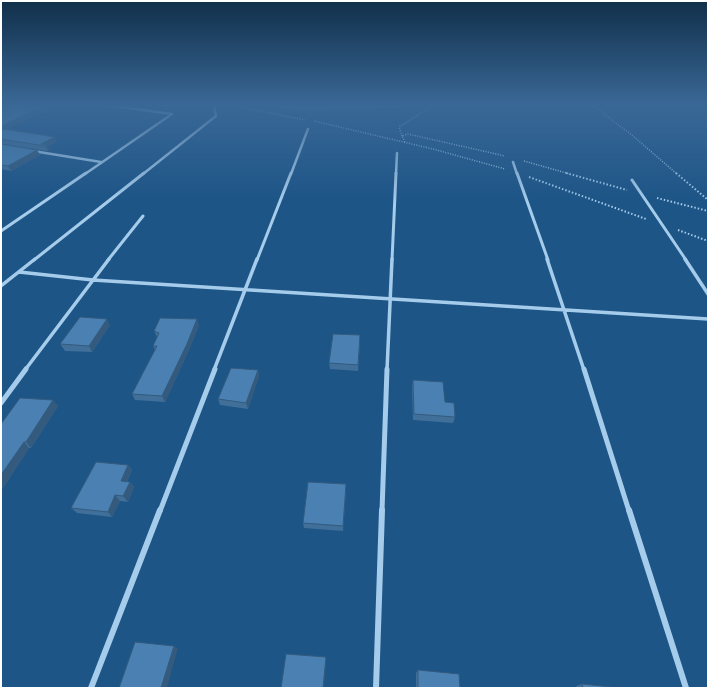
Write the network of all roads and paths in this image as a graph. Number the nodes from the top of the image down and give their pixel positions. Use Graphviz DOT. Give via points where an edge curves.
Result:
graph roads {
  1 [pos="138,137"];
  2 [pos="189,137"];
  3 [pos="305,137"];
  4 [pos="385,137"];
  5 [pos="403,137"];
  6 [pos="421,137"];
  7 [pos="634,137"];
  8 [pos="405,142"];
  9 [pos="32,151"];
  10 [pos="397,153"];
  11 [pos="514,160"];
  12 [pos="102,162"];
  13 [pos="515,172"];
  14 [pos="632,180"];
  15 [pos="643,194"];
  16 [pos="708,200"];
  17 [pos="708,211"];
  18 [pos="143,216"];
  19 [pos="662,225"];
  20 [pos="1,231"];
  21 [pos="708,240"];
  22 [pos="19,272"];
  23 [pos="92,280"];
  24 [pos="1,286"];
  25 [pos="247,290"];
  26 [pos="708,294"];
  27 [pos="390,299"];
  28 [pos="565,310"];
  29 [pos="708,319"];
  30 [pos="1,403"];
  31 [pos="91,688"];
  32 [pos="376,688"];
  33 [pos="686,688"];
  1 -- 12 [label="street"];
  2 -- 22 [label="street"];
  3 -- 25 [label="street"];
  4 -- 8 [label="path"];
  5 -- 8 [label="path"];
  6 -- 11 [label="path"];
  7 -- 16 [label="path"];
  8 -- 13 [label="path"];
  9 -- 12 [label="street"];
  10 -- 27 [label="street"];
  11 -- 13 [label="street"];
  11 -- 15 [label="path"];
  12 -- 20 [label="street"];
  13 -- 19 [label="path"];
  13 -- 28 [label="street"];
  14 -- 15 [label="street"];
  15 -- 17 [label="path"];
  15 -- 19 [label="street"];
  18 -- 23 [label="street"];
  19 -- 21 [label="path"];
  19 -- 26 [label="street"];
  22 -- 23 [label="street"];
  22 -- 24 [label="street"];
  23 -- 25 [label="street"];
  23 -- 30 [label="street"];
  25 -- 27 [label="street"];
  25 -- 31 [label="street"];
  27 -- 28 [label="street"];
  27 -- 32 [label="street"];
  28 -- 29 [label="street"];
  28 -- 33 [label="street"];
}
